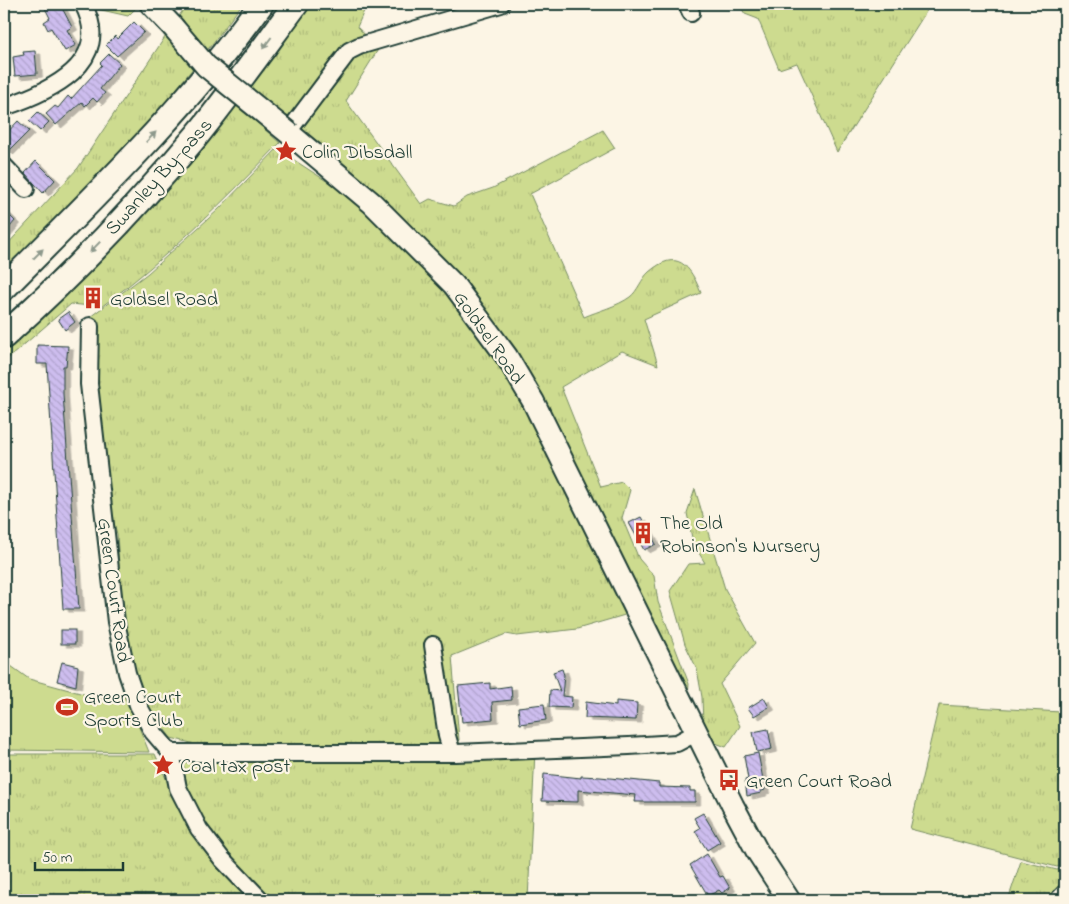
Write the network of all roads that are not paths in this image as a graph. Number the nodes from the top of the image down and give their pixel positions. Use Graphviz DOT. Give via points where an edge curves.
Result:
graph roads {
  1 [pos="83,4"];
  2 [pos="151,4"];
  3 [pos="261,4"];
  4 [pos="296,4"];
  5 [pos="501,4"];
  6 [pos="4,107"];
  7 [pos="289,133"];
  8 [pos="4,166"];
  9 [pos="26,189"];
  10 [pos="4,288"];
  11 [pos="90,326"];
  12 [pos="4,336"];
  13 [pos="434,645"];
  14 [pos="696,733"];
  15 [pos="171,753"];
  16 [pos="452,753"];
  17 [pos="1065,893"];
  18 [pos="262,900"];
  19 [pos="789,900"];
  20 [pos="1058,900"];
  1 -- 6 [label="street" via="91,32 88,52 80,66 52,86"];
  2 -- 7 [label="main road, Goldsel Road, bridge" via="206,66"];
  10 -- 3 [label="highway, Swanley By-pass, one-way" via="175,112 235,41"];
  4 -- 12 [label="highway, Swanley By-pass, one-way" via="192,141 129,212"];
  5 -- 7 [label="street" via="349,50"];
  7 -- 14 [label="main road, Goldsel Road" via="372,203 454,285 507,357 533,401"];
  8 -- 9 [label="street"];
  11 -- 15 [label="street, Green Court Road" via="90,384 116,622 138,705 153,732"];
  13 -- 16 [label="street"];
  14 -- 16 [label="street" via="669,745"];
  14 -- 19 [label="main road" via="757,851"];
  15 -- 16 [label="street"];
  15 -- 18 [label="street" via="178,788 199,829 222,859"];
  17 -- 20 [label="street"];
}
